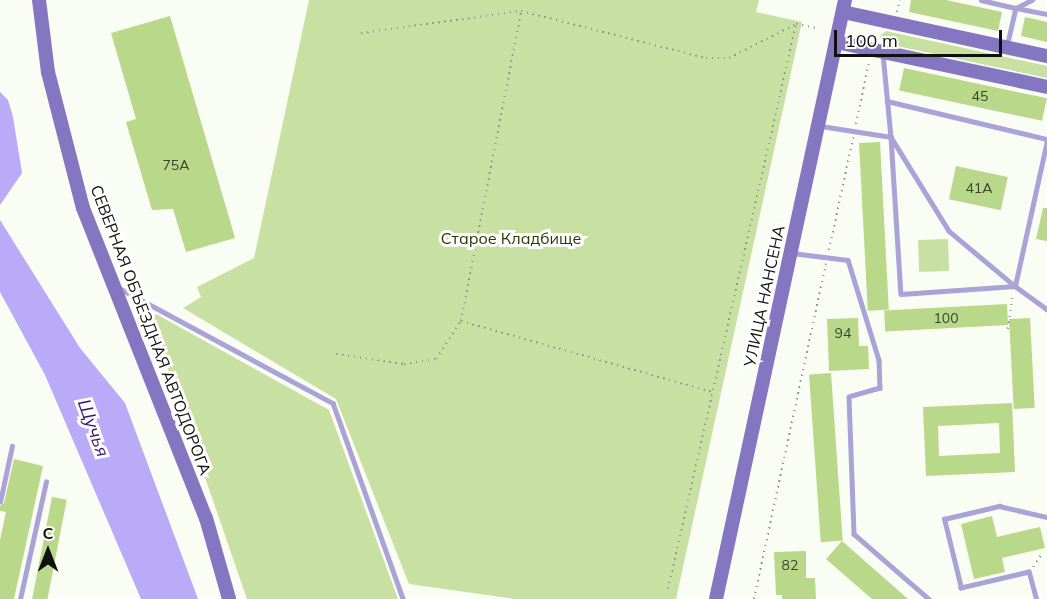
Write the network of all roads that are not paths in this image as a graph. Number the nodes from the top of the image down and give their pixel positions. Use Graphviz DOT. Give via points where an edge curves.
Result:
graph roads {
  1 [pos="39,0"];
  2 [pos="981,0"];
  3 [pos="1032,0"];
  4 [pos="844,6"];
  5 [pos="1016,8"];
  6 [pos="1047,14"];
  7 [pos="836,42"];
  8 [pos="1007,48"];
  9 [pos="876,55"];
  10 [pos="1047,56"];
  11 [pos="1047,87"];
  12 [pos="887,101"];
  13 [pos="818,125"];
  14 [pos="891,137"];
  15 [pos="1047,139"];
  16 [pos="790,252"];
  17 [pos="1015,286"];
  18 [pos="117,287"];
  19 [pos="1047,309"];
  20 [pos="12,446"];
  21 [pos="46,482"];
  22 [pos="0,502"];
  23 [pos="1047,517"];
  24 [pos="20,599"];
  25 [pos="229,599"];
  26 [pos="403,599"];
  27 [pos="716,599"];
  28 [pos="930,599"];
  29 [pos="1036,599"];
  1 -- 18 [label="street, СЕВЕРНАЯ ОБЪЕЗДНАЯ АВТОДОРОГА" via="48,72 83,208"];
  2 -- 5 [label="lane"];
  3 -- 5 [label="lane"];
  4 -- 7 [label="street, УЛИЦА НАНСЕНА"];
  4 -- 8 [label="street"];
  5 -- 6 [label="lane"];
  5 -- 8 [label="lane"];
  7 -- 9 [label="street"];
  7 -- 13 [label="street, УЛИЦА НАНСЕНА"];
  8 -- 10 [label="street"];
  9 -- 11 [label="street"];
  9 -- 12 [label="lane"];
  12 -- 14 [label="lane"];
  12 -- 15 [label="lane"];
  13 -- 14 [label="lane"];
  13 -- 16 [label="street, УЛИЦА НАНСЕНА"];
  14 -- 17 [label="lane" via="949,231"];
  14 -- 17 [label="lane" via="901,294"];
  15 -- 17 [label="lane"];
  16 -- 27 [label="street, УЛИЦА НАНСЕНА"];
  16 -- 28 [label="lane" via="848,260 879,360 880,388 849,397 854,534"];
  17 -- 19 [label="lane"];
  18 -- 25 [label="street, СЕВЕРНАЯ ОБЪЕЗДНАЯ АВТОДОРОГА" via="206,518"];
  18 -- 26 [label="lane" via="333,403"];
  20 -- 22 [label="lane"];
  21 -- 24 [label="lane"];
  23 -- 29 [label="lane" via="999,506 944,519 961,588 1029,572"];
}
